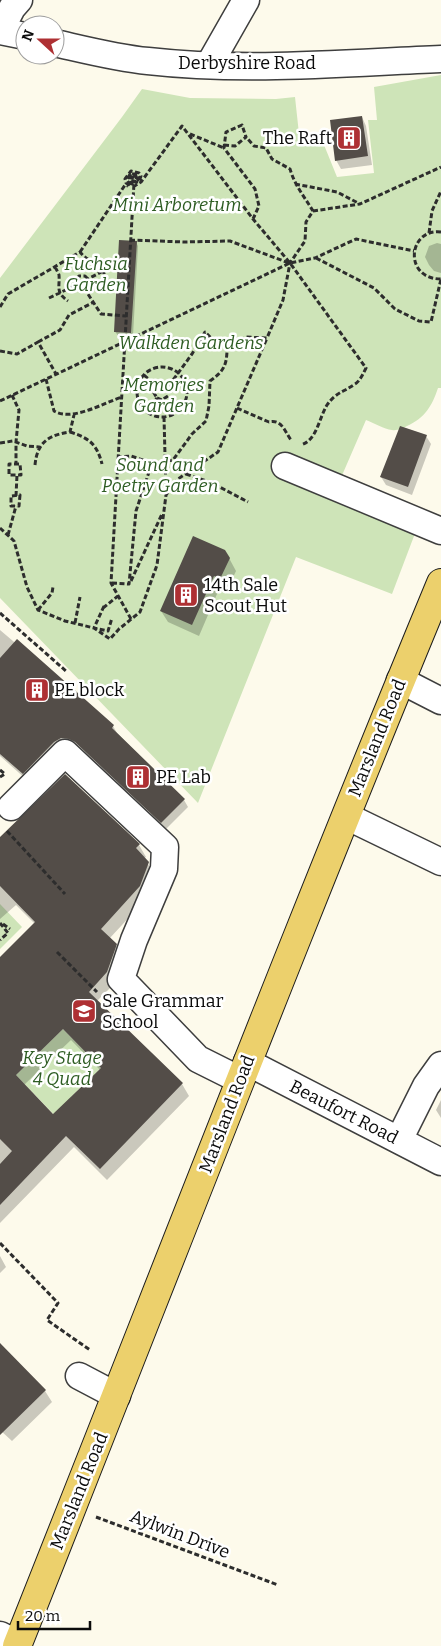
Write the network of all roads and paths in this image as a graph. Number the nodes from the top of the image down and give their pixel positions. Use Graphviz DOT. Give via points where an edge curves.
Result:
graph roads {
  1 [pos="19,0"];
  2 [pos="246,0"];
  3 [pos="0,31"];
  4 [pos="15,34"];
  5 [pos="65,45"];
  6 [pos="441,59"];
  7 [pos="209,65"];
  8 [pos="188,133"];
  9 [pos="246,137"];
  10 [pos="224,147"];
  11 [pos="441,167"];
  12 [pos="132,180"];
  13 [pos="294,184"];
  14 [pos="133,187"];
  15 [pos="441,191"];
  16 [pos="360,204"];
  17 [pos="313,210"];
  18 [pos="253,219"];
  19 [pos="441,232"];
  20 [pos="428,233"];
  21 [pos="130,240"];
  22 [pos="414,251"];
  23 [pos="80,252"];
  24 [pos="315,258"];
  25 [pos="290,263"];
  26 [pos="55,267"];
  27 [pos="103,271"];
  28 [pos="88,279"];
  29 [pos="441,279"];
  30 [pos="76,285"];
  31 [pos="105,287"];
  32 [pos="84,288"];
  33 [pos="60,293"];
  34 [pos="49,298"];
  35 [pos="68,302"];
  36 [pos="94,302"];
  37 [pos="0,307"];
  38 [pos="126,316"];
  39 [pos="267,338"];
  40 [pos="38,342"];
  41 [pos="124,342"];
  42 [pos="228,348"];
  43 [pos="0,351"];
  44 [pos="179,373"];
  45 [pos="56,374"];
  46 [pos="144,375"];
  47 [pos="46,379"];
  48 [pos="156,386"];
  49 [pos="168,387"];
  50 [pos="122,390"];
  51 [pos="138,390"];
  52 [pos="12,395"];
  53 [pos="122,396"];
  54 [pos="168,396"];
  55 [pos="157,398"];
  56 [pos="0,401"];
  57 [pos="182,408"];
  58 [pos="237,408"];
  59 [pos="146,411"];
  60 [pos="74,415"];
  61 [pos="164,417"];
  62 [pos="70,432"];
  63 [pos="0,442"];
  64 [pos="16,442"];
  65 [pos="39,447"];
  66 [pos="119,456"];
  67 [pos="164,461"];
  68 [pos="152,463"];
  69 [pos="16,464"];
  70 [pos="102,464"];
  71 [pos="35,465"];
  72 [pos="285,466"];
  73 [pos="186,474"];
  74 [pos="17,475"];
  75 [pos="166,495"];
  76 [pos="16,496"];
  77 [pos="248,502"];
  78 [pos="16,506"];
  79 [pos="163,512"];
  80 [pos="0,528"];
  81 [pos="441,531"];
  82 [pos="8,535"];
  83 [pos="111,583"];
  84 [pos="441,583"];
  85 [pos="129,584"];
  86 [pos="53,587"];
  87 [pos="118,596"];
  88 [pos="80,597"];
  89 [pos="38,610"];
  90 [pos="0,613"];
  91 [pos="112,618"];
  92 [pos="131,619"];
  93 [pos="75,623"];
  94 [pos="94,628"];
  95 [pos="66,670"];
  96 [pos="400,680"];
  97 [pos="441,701"];
  98 [pos="0,770"];
  99 [pos="0,777"];
  100 [pos="346,816"];
  101 [pos="7,817"];
  102 [pos="441,862"];
  103 [pos="65,894"];
  104 [pos="0,923"];
  105 [pos="10,929"];
  106 [pos="0,940"];
  107 [pos="441,1065"];
  108 [pos="244,1071"];
  109 [pos="399,1140"];
  110 [pos="441,1162"];
  111 [pos="0,1242"];
  112 [pos="90,1350"];
  113 [pos="79,1376"];
  114 [pos="117,1396"];
  115 [pos="73,1508"];
  116 [pos="278,1585"];
  117 [pos="12,1642"];
  1 -- 3 [label="street"];
  2 -- 7 [label="street"];
  3 -- 4 [label="street"];
  5 -- 7 [label="street, Derbyshire Road" via="147,61"];
  6 -- 7 [label="street, Derbyshire Road"];
  8 -- 10 [label="path"];
  8 -- 14 [label="path" via="182,126 141,182"];
  8 -- 18 [label="path"];
  9 -- 10 [label="path" via="235,146"];
  9 -- 10 [label="path" via="242,125 226,132"];
  9 -- 13 [label="path" via="254,146 266,148 272,159 290,170"];
  10 -- 18 [label="path" via="255,189 259,206"];
  11 -- 16 [label="path"];
  12 -- 14 [label="path" via="134,177 135,182 139,182 140,176 139,173 131,171 127,174 126,183 130,186 127,180 130,174 137,174 139,178 137,181 136,176 130,176 129,180 132,184 134,183"];
  13 -- 16 [label="path" via="337,192"];
  13 -- 17 [label="path"];
  14 -- 21 [label="path"];
  14 -- 23 [label="path" via="125,185"];
  15 -- 20 [label="path" via="432,211"];
  16 -- 17 [label="path"];
  17 -- 25 [label="path" via="306,222 305,241"];
  18 -- 25 [label="path"];
  19 -- 20 [label="path"];
  20 -- 22 [label="path" via="417,243"];
  21 -- 25 [label="path" via="230,241"];
  21 -- 38 [label="path"];
  22 -- 24 [label="path" via="356,239"];
  22 -- 29 [label="path" via="420,272"];
  23 -- 26 [label="path"];
  23 -- 27 [label="path"];
  24 -- 25 [label="path"];
  24 -- 29 [label="path" via="374,288 395,309 419,321 431,322"];
  25 -- 39 [label="path" via="283,300"];
  25 -- 41 [label="path"];
  25 -- 58 [label="path" via="366,368 357,384 338,393 328,404 307,443 301,446 289,439 282,426"];
  26 -- 33 [label="path"];
  26 -- 37 [label="path" via="8,294"];
  27 -- 28 [label="path"];
  27 -- 31 [label="path"];
  28 -- 30 [label="path" via="79,276"];
  28 -- 32 [label="path"];
  30 -- 32 [label="path"];
  30 -- 33 [label="path"];
  32 -- 36 [label="path"];
  33 -- 34 [label="path"];
  33 -- 35 [label="path"];
  36 -- 38 [label="path" via="101,314"];
  36 -- 40 [label="path" via="69,315 60,330"];
  38 -- 41 [label="path"];
  39 -- 42 [label="path" via="246,337"];
  39 -- 58 [label="path"];
  40 -- 43 [label="path" via="16,354"];
  40 -- 45 [label="path"];
  41 -- 45 [label="path"];
  41 -- 50 [label="path"];
  42 -- 44 [label="path" via="219,346 205,332"];
  42 -- 67 [label="path" via="221,373 210,381 206,421 173,460"];
  44 -- 46 [label="path" via="161,367"];
  44 -- 49 [label="path"];
  44 -- 57 [label="path" via="188,390"];
  45 -- 47 [label="path"];
  46 -- 48 [label="path"];
  46 -- 51 [label="path"];
  47 -- 52 [label="path"];
  47 -- 60 [label="path" via="54,410 59,414"];
  48 -- 49 [label="path"];
  48 -- 55 [label="path" via="154,393"];
  49 -- 54 [label="path"];
  50 -- 51 [label="path"];
  50 -- 53 [label="path"];
  51 -- 59 [label="path" via="140,404"];
  52 -- 56 [label="path"];
  52 -- 64 [label="path" via="19,410"];
  53 -- 60 [label="path"];
  53 -- 66 [label="path"];
  54 -- 55 [label="path" via="164,400"];
  54 -- 57 [label="path"];
  55 -- 59 [label="path"];
  57 -- 61 [label="path"];
  58 -- 73 [label="path" via="218,452"];
  59 -- 61 [label="path"];
  60 -- 62 [label="path"];
  61 -- 67 [label="path"];
  62 -- 65 [label="path" via="49,438"];
  62 -- 70 [label="path" via="86,438 99,452"];
  63 -- 64 [label="path"];
  64 -- 65 [label="path"];
  64 -- 69 [label="path"];
  65 -- 71 [label="path"];
  66 -- 68 [label="path"];
  66 -- 83 [label="path"];
  67 -- 68 [label="path"];
  67 -- 75 [label="path"];
  68 -- 85 [label="path" via="136,511"];
  69 -- 74 [label="path" via="20,464 21,475"];
  69 -- 74 [label="path" via="9,464 9,475"];
  72 -- 81 [label="street"];
  73 -- 75 [label="path" via="178,478"];
  73 -- 77 [label="path"];
  74 -- 76 [label="path"];
  75 -- 79 [label="path"];
  76 -- 78 [label="path" via="20,496 20,506"];
  76 -- 78 [label="path" via="11,496 11,506"];
  78 -- 82 [label="path"];
  79 -- 85 [label="path"];
  79 -- 92 [label="path" via="157,565 140,612"];
  80 -- 82 [label="path"];
  82 -- 89 [label="path" via="14,541 27,587"];
  83 -- 85 [label="path"];
  83 -- 87 [label="path"];
  84 -- 96 [label="main road, Marsland Road"];
  86 -- 89 [label="path"];
  87 -- 92 [label="path"];
  87 -- 94 [label="path" via="104,606"];
  88 -- 93 [label="path"];
  89 -- 93 [label="path"];
  90 -- 95 [label="path"];
  91 -- 94 [label="path" via="108,631"];
  92 -- 94 [label="path" via="110,639"];
  93 -- 94 [label="path"];
  96 -- 97 [label="street"];
  96 -- 100 [label="main road, Marsland Road"];
  98 -- 99 [label="path" via="5,774"];
  100 -- 102 [label="street"];
  100 -- 108 [label="main road, Marsland Road"];
  101 -- 103 [label="path"];
  101 -- 108 [label="street, Beaufort Road" via="65,753 165,847 164,869 121,979 198,1059"];
  104 -- 105 [label="path"];
  104 -- 106 [label="path" via="8,933"];
  107 -- 109 [label="street" via="426,1086"];
  108 -- 109 [label="street, Beaufort Road"];
  108 -- 114 [label="main road, Marsland Road"];
  109 -- 110 [label="street, Beaufort Road"];
  111 -- 112 [label="path" via="58,1303 47,1320"];
  113 -- 114 [label="street"];
  114 -- 115 [label="main road, Marsland Road"];
  115 -- 116 [label="path, Aylwin Drive"];
  115 -- 117 [label="main road, Marsland Road"];
}
